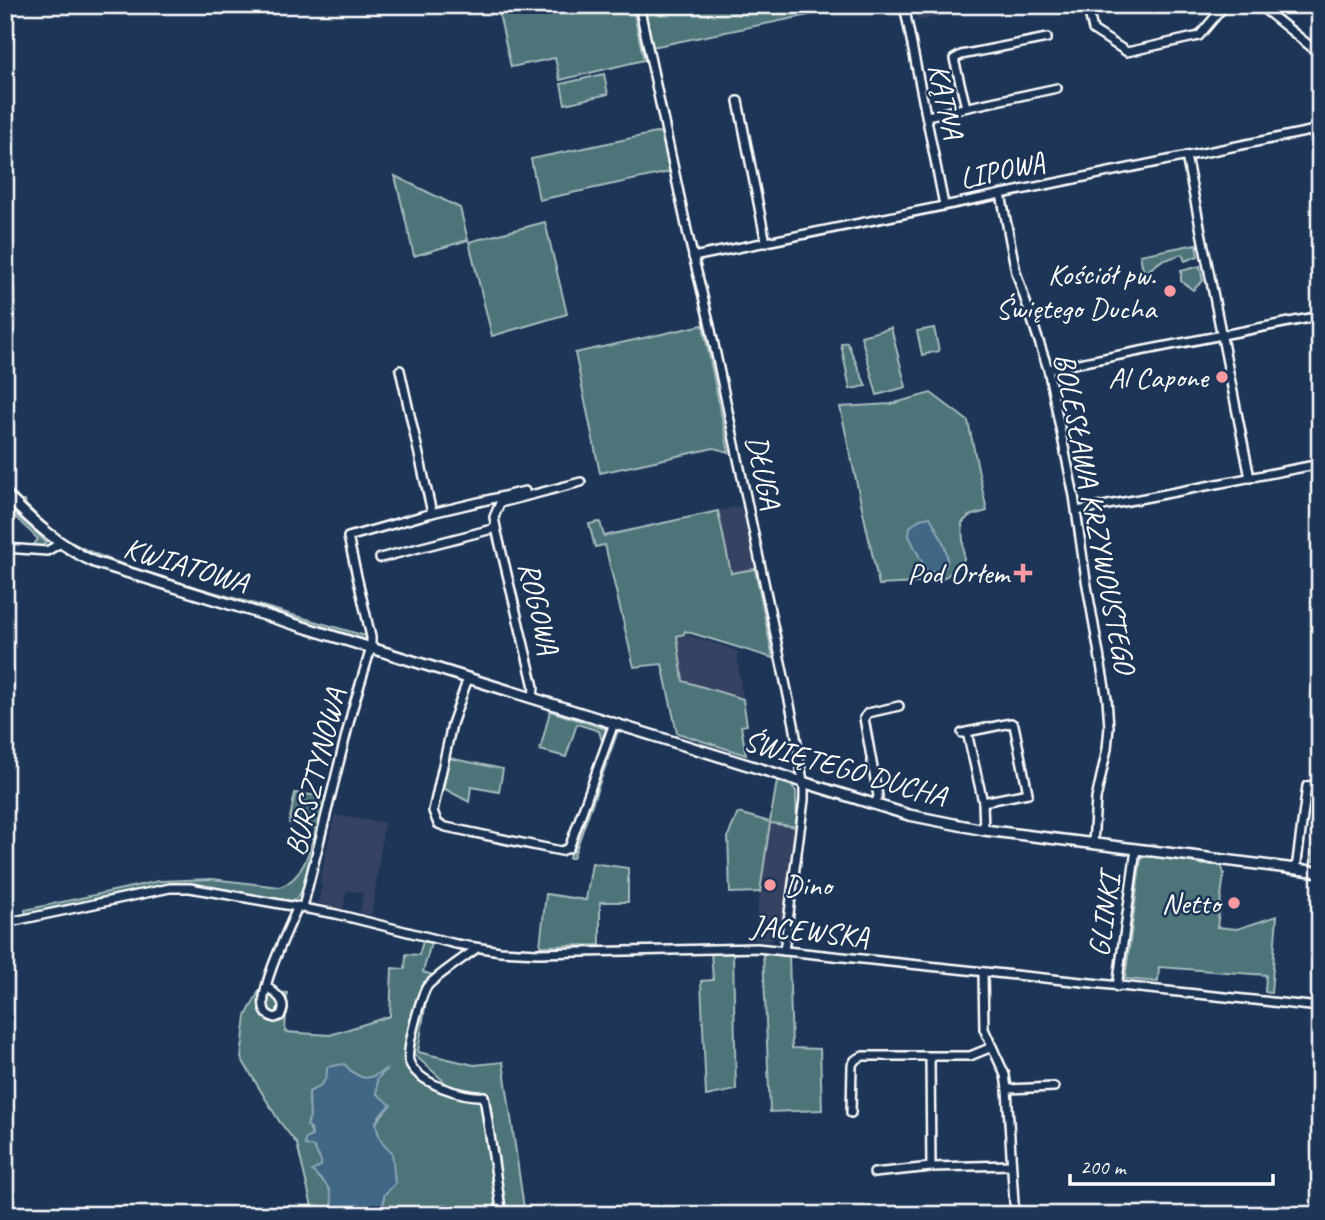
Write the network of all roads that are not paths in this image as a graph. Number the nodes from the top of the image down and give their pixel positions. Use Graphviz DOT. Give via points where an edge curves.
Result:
graph roads {
  1 [pos="639,5"];
  2 [pos="904,5"];
  3 [pos="1224,5"];
  4 [pos="1259,5"];
  5 [pos="1090,17"];
  6 [pos="1047,38"];
  7 [pos="1320,54"];
  8 [pos="1057,88"];
  9 [pos="738,101"];
  10 [pos="966,107"];
  11 [pos="926,116"];
  12 [pos="1320,129"];
  13 [pos="1186,156"];
  14 [pos="1001,194"];
  15 [pos="944,205"];
  16 [pos="766,243"];
  17 [pos="693,257"];
  18 [pos="1320,316"];
  19 [pos="1221,335"];
  20 [pos="1048,369"];
  21 [pos="400,370"];
  22 [pos="1320,464"];
  23 [pos="1250,478"];
  24 [pos="581,482"];
  25 [pos="525,491"];
  26 [pos="5,494"];
  27 [pos="1077,511"];
  28 [pos="432,513"];
  29 [pos="496,528"];
  30 [pos="59,544"];
  31 [pos="5,548"];
  32 [pos="380,558"];
  33 [pos="371,648"];
  34 [pos="468,678"];
  35 [pos="533,698"];
  36 [pos="898,706"];
  37 [pos="614,723"];
  38 [pos="803,782"];
  39 [pos="1320,784"];
  40 [pos="982,802"];
  41 [pos="875,805"];
  42 [pos="984,830"];
  43 [pos="1093,844"];
  44 [pos="1136,849"];
  45 [pos="1296,869"];
  46 [pos="1320,872"];
  47 [pos="301,907"];
  48 [pos="5,923"];
  49 [pos="477,948"];
  50 [pos="784,951"];
  51 [pos="983,973"];
  52 [pos="267,987"];
  53 [pos="1117,987"];
  54 [pos="1320,1007"];
  55 [pos="992,1047"];
  56 [pos="930,1057"];
  57 [pos="1054,1087"];
  58 [pos="1007,1089"];
  59 [pos="851,1113"];
  60 [pos="1011,1165"];
  61 [pos="931,1167"];
  62 [pos="874,1173"];
  63 [pos="1014,1203"];
  64 [pos="502,1215"];
  1 -- 17 [label="street, DŁUGA"];
  2 -- 11 [label="street, KĄTNA"];
  3 -- 5 [label="street" via="1199,36 1127,52 1093,30"];
  4 -- 7 [label="street"];
  6 -- 10 [label="street" via="954,59"];
  8 -- 10 [label="street"];
  9 -- 16 [label="street"];
  10 -- 11 [label="street"];
  11 -- 15 [label="street, KĄTNA"];
  12 -- 13 [label="street, LIPOWA"];
  13 -- 14 [label="street, LIPOWA"];
  13 -- 19 [label="street"];
  14 -- 15 [label="street, LIPOWA"];
  14 -- 20 [label="street, BOLESŁAWA KRZYWOUSTEGO" via="1016,272"];
  15 -- 16 [label="street, LIPOWA"];
  16 -- 17 [label="street, LIPOWA"];
  17 -- 38 [label="street, DŁUGA"];
  18 -- 19 [label="street"];
  19 -- 20 [label="street"];
  19 -- 23 [label="street"];
  20 -- 27 [label="street, BOLESŁAWA KRZYWOUSTEGO"];
  21 -- 28 [label="street"];
  22 -- 23 [label="street"];
  23 -- 27 [label="street"];
  24 -- 29 [label="street, ROGOWA" via="500,503 494,517"];
  25 -- 28 [label="street"];
  26 -- 30 [label="main road, KWIATOWA"];
  27 -- 43 [label="street, BOLESŁAWA KRZYWOUSTEGO" via="1109,713"];
  28 -- 33 [label="street" via="348,537"];
  29 -- 32 [label="street, ROGOWA"];
  29 -- 35 [label="street, ROGOWA"];
  30 -- 31 [label="street" via="47,551"];
  30 -- 33 [label="main road, KWIATOWA" via="107,566"];
  33 -- 34 [label="main road, ŚWIĘTEGO DUCHA"];
  33 -- 47 [label="street, BURSZTYNOWA"];
  34 -- 35 [label="main road, ŚWIĘTEGO DUCHA"];
  34 -- 37 [label="street" via="452,724 433,811 438,824 446,827 561,851 569,848"];
  35 -- 37 [label="main road, ŚWIĘTEGO DUCHA"];
  36 -- 41 [label="street" via="864,718 878,796"];
  37 -- 38 [label="main road, ŚWIĘTEGO DUCHA"];
  38 -- 41 [label="main road, ŚWIĘTEGO DUCHA"];
  38 -- 50 [label="street, DŁUGA" via="802,826"];
  39 -- 45 [label="street" via="1307,786"];
  40 -- 40 [label="street" via="1028,793 1011,723 964,732"];
  40 -- 42 [label="street"];
  41 -- 42 [label="main road, ŚWIĘTEGO DUCHA"];
  42 -- 43 [label="main road, ŚWIĘTEGO DUCHA"];
  43 -- 44 [label="main road, ŚWIĘTEGO DUCHA"];
  44 -- 45 [label="main road, ŚWIĘTEGO DUCHA"];
  44 -- 53 [label="street, GLINKI"];
  45 -- 46 [label="main road, ŚWIĘTEGO DUCHA"];
  47 -- 48 [label="street, JACEWSKA" via="205,889 170,888"];
  47 -- 49 [label="street, JACEWSKA"];
  47 -- 52 [label="street, BURSZTYNOWA"];
  49 -- 50 [label="street, JACEWSKA" via="538,953 736,947"];
  49 -- 64 [label="street" via="427,986 408,1052 412,1067 430,1082 484,1096"];
  50 -- 51 [label="street, JACEWSKA"];
  51 -- 53 [label="street, JACEWSKA"];
  51 -- 55 [label="street" via="984,1029"];
  53 -- 54 [label="street, JACEWSKA"];
  55 -- 56 [label="street" via="970,1056"];
  55 -- 58 [label="street"];
  56 -- 59 [label="street" via="863,1056 855,1060"];
  56 -- 61 [label="street"];
  57 -- 58 [label="street"];
  58 -- 60 [label="street"];
  60 -- 61 [label="street"];
  60 -- 63 [label="street"];
  61 -- 62 [label="street"];
}
